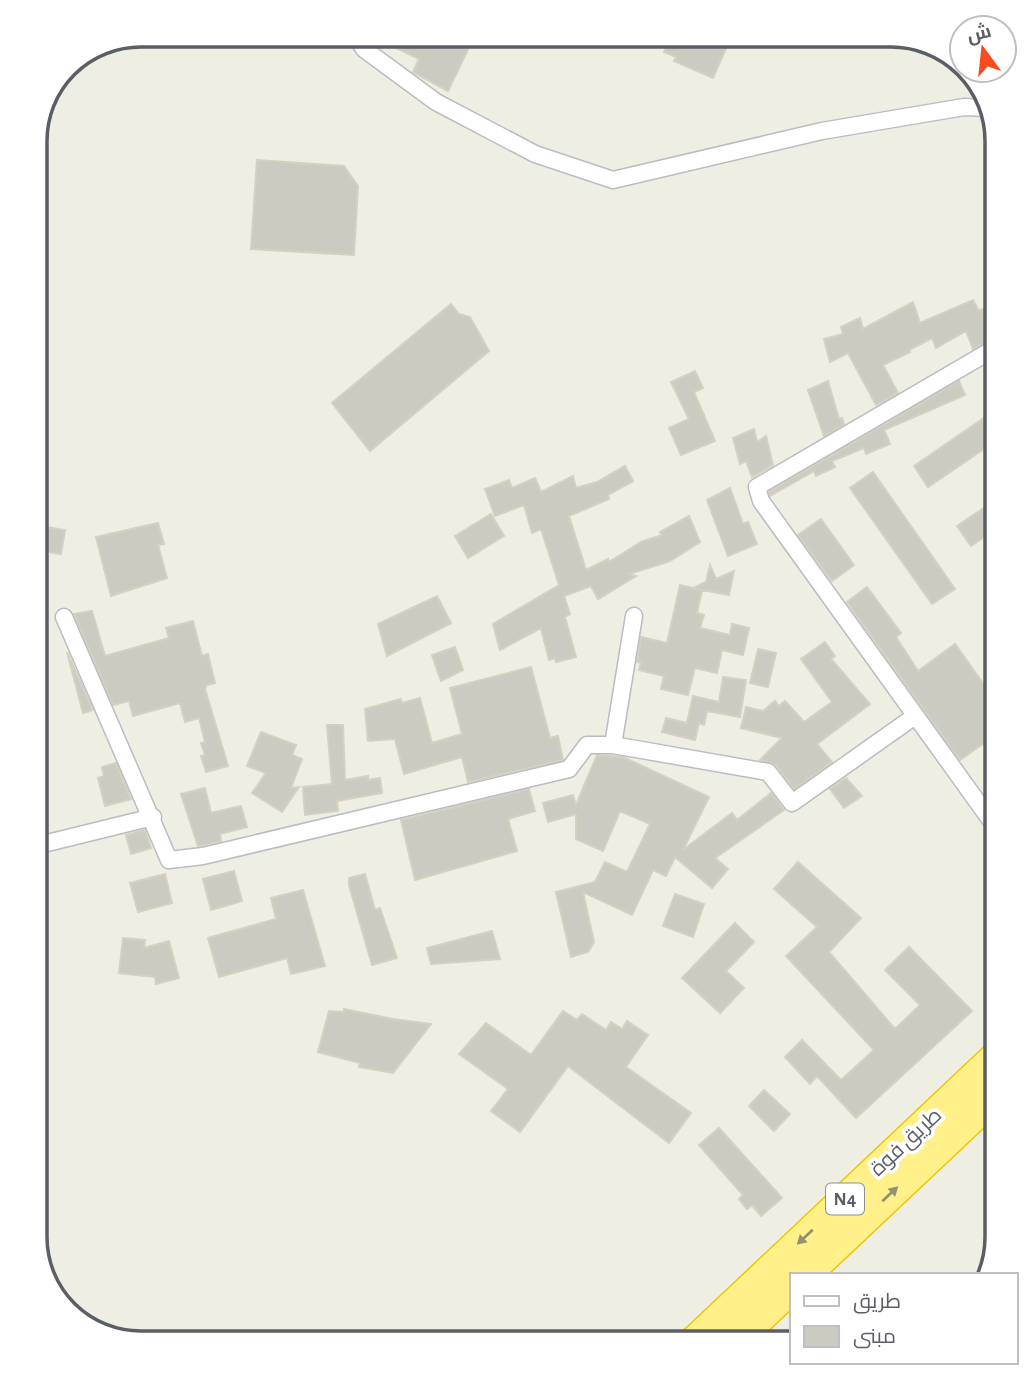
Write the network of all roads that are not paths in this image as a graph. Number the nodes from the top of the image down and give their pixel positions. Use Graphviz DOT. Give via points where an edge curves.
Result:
graph roads {
  1 [pos="364,47"];
  2 [pos="979,108"];
  3 [pos="985,354"];
  4 [pos="634,616"];
  5 [pos="64,617"];
  6 [pos="915,716"];
  7 [pos="613,745"];
  8 [pos="985,812"];
  9 [pos="153,817"];
  10 [pos="47,843"];
  11 [pos="985,1067"];
  12 [pos="985,1105"];
  13 [pos="807,1273"];
  14 [pos="790,1289"];
  15 [pos="707,1331"];
  16 [pos="746,1331"];
  1 -- 2 [label="street" via="436,102 536,154 614,180 822,131"];
  3 -- 6 [label="street" via="757,487 761,500"];
  4 -- 7 [label="street"];
  5 -- 9 [label="street"];
  6 -- 7 [label="street" via="792,803 768,772"];
  6 -- 8 [label="street"];
  7 -- 9 [label="street" via="587,745 569,769 203,856 169,860"];
  9 -- 10 [label="street"];
  11 -- 15 [label="highway, طريق فوة / N4, one-way"];
  13 -- 12 [label="highway, طريق فوة / N4, one-way"];
  14 -- 16 [label="highway"];
}
